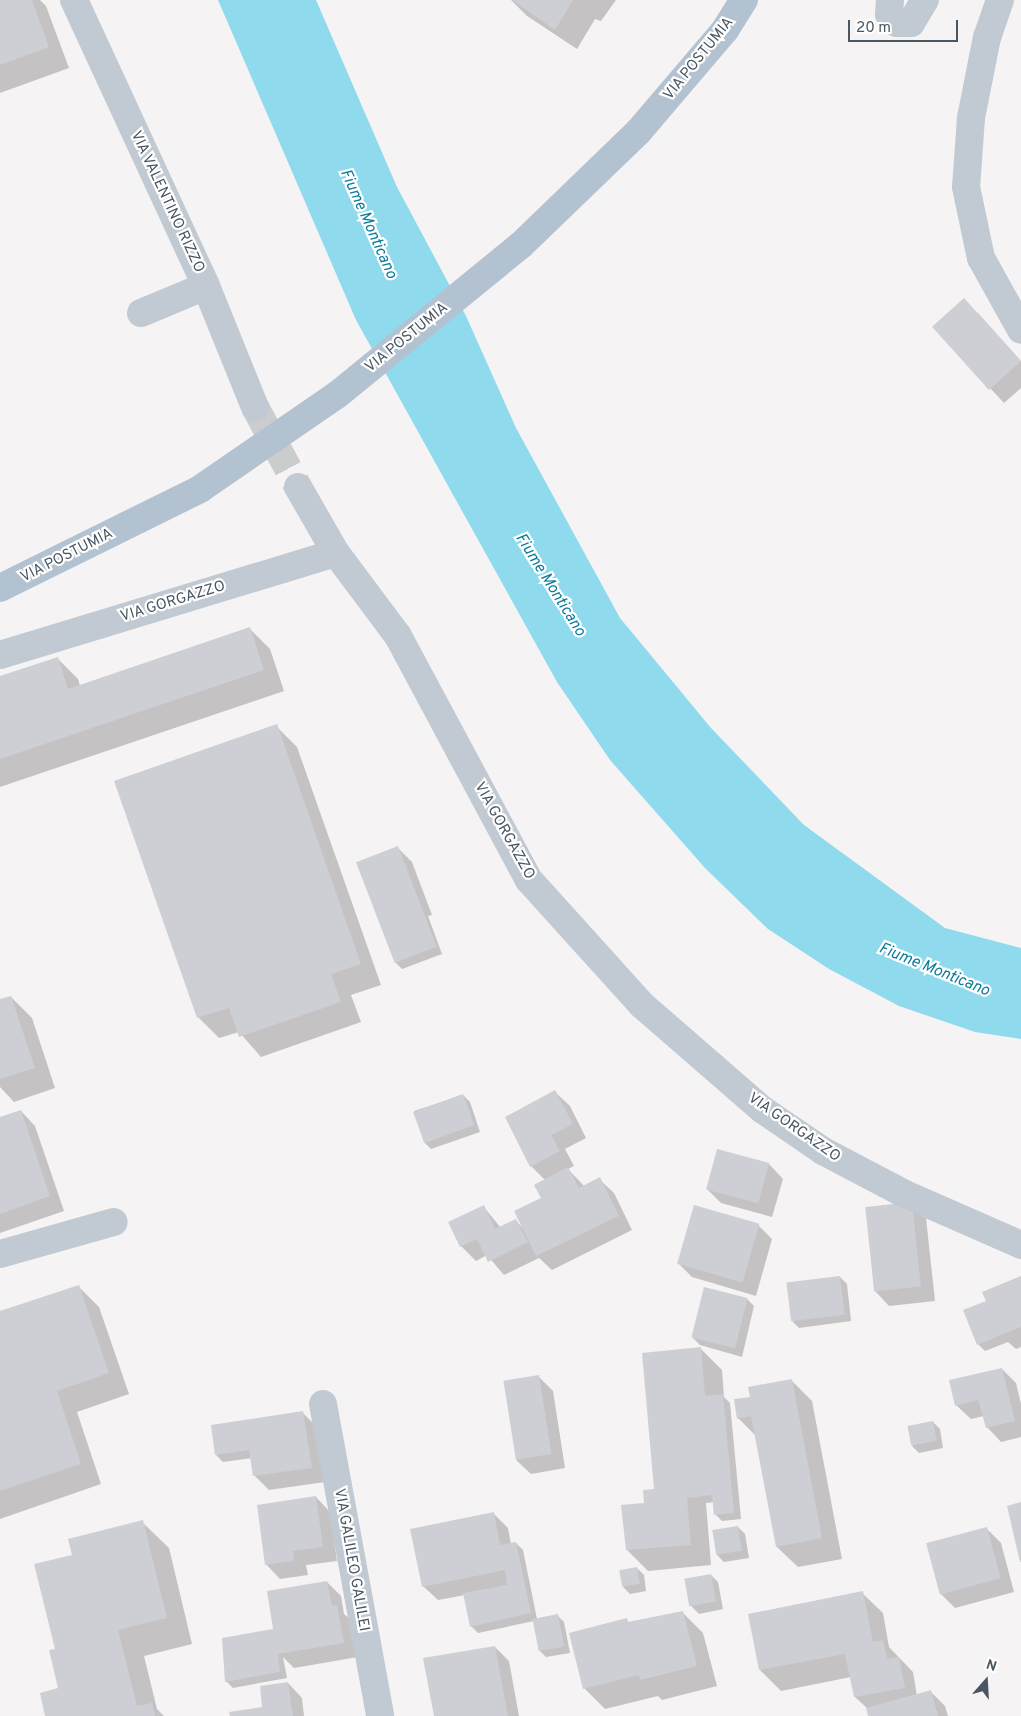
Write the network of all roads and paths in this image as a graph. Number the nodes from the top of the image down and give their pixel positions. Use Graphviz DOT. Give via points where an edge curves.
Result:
graph roads {
  1 [pos="74,0"];
  2 [pos="744,0"];
  3 [pos="890,0"];
  4 [pos="925,0"];
  5 [pos="1000,0"];
  6 [pos="206,286"];
  7 [pos="141,313"];
  8 [pos="1021,330"];
  9 [pos="255,407"];
  10 [pos="298,487"];
  11 [pos="336,553"];
  12 [pos="0,588"];
  13 [pos="0,655"];
  14 [pos="114,1222"];
  15 [pos="1021,1245"];
  16 [pos="0,1254"];
  17 [pos="322,1404"];
  18 [pos="380,1716"];
  1 -- 6 [label="street, VIA VALENTINO RIZZO"];
  2 -- 12 [label="main road, VIA POSTUMIA" via="725,30 639,131 498,263 337,395 200,489"];
  3 -- 4 [label="street" via="889,14 897,23 911,23"];
  5 -- 8 [label="street" via="987,37 970,118 966,187 982,258"];
  6 -- 7 [label="street"];
  6 -- 9 [label="street, VIA VALENTINO RIZZO"];
  10 -- 11 [label="street"];
  11 -- 13 [label="street, VIA GORGAZZO"];
  11 -- 15 [label="street, VIA GORGAZZO" via="398,636 529,880 642,1005 763,1110 823,1152 904,1194"];
  14 -- 16 [label="street"];
  17 -- 18 [label="street, VIA GALILEO GALILEI"];
}
